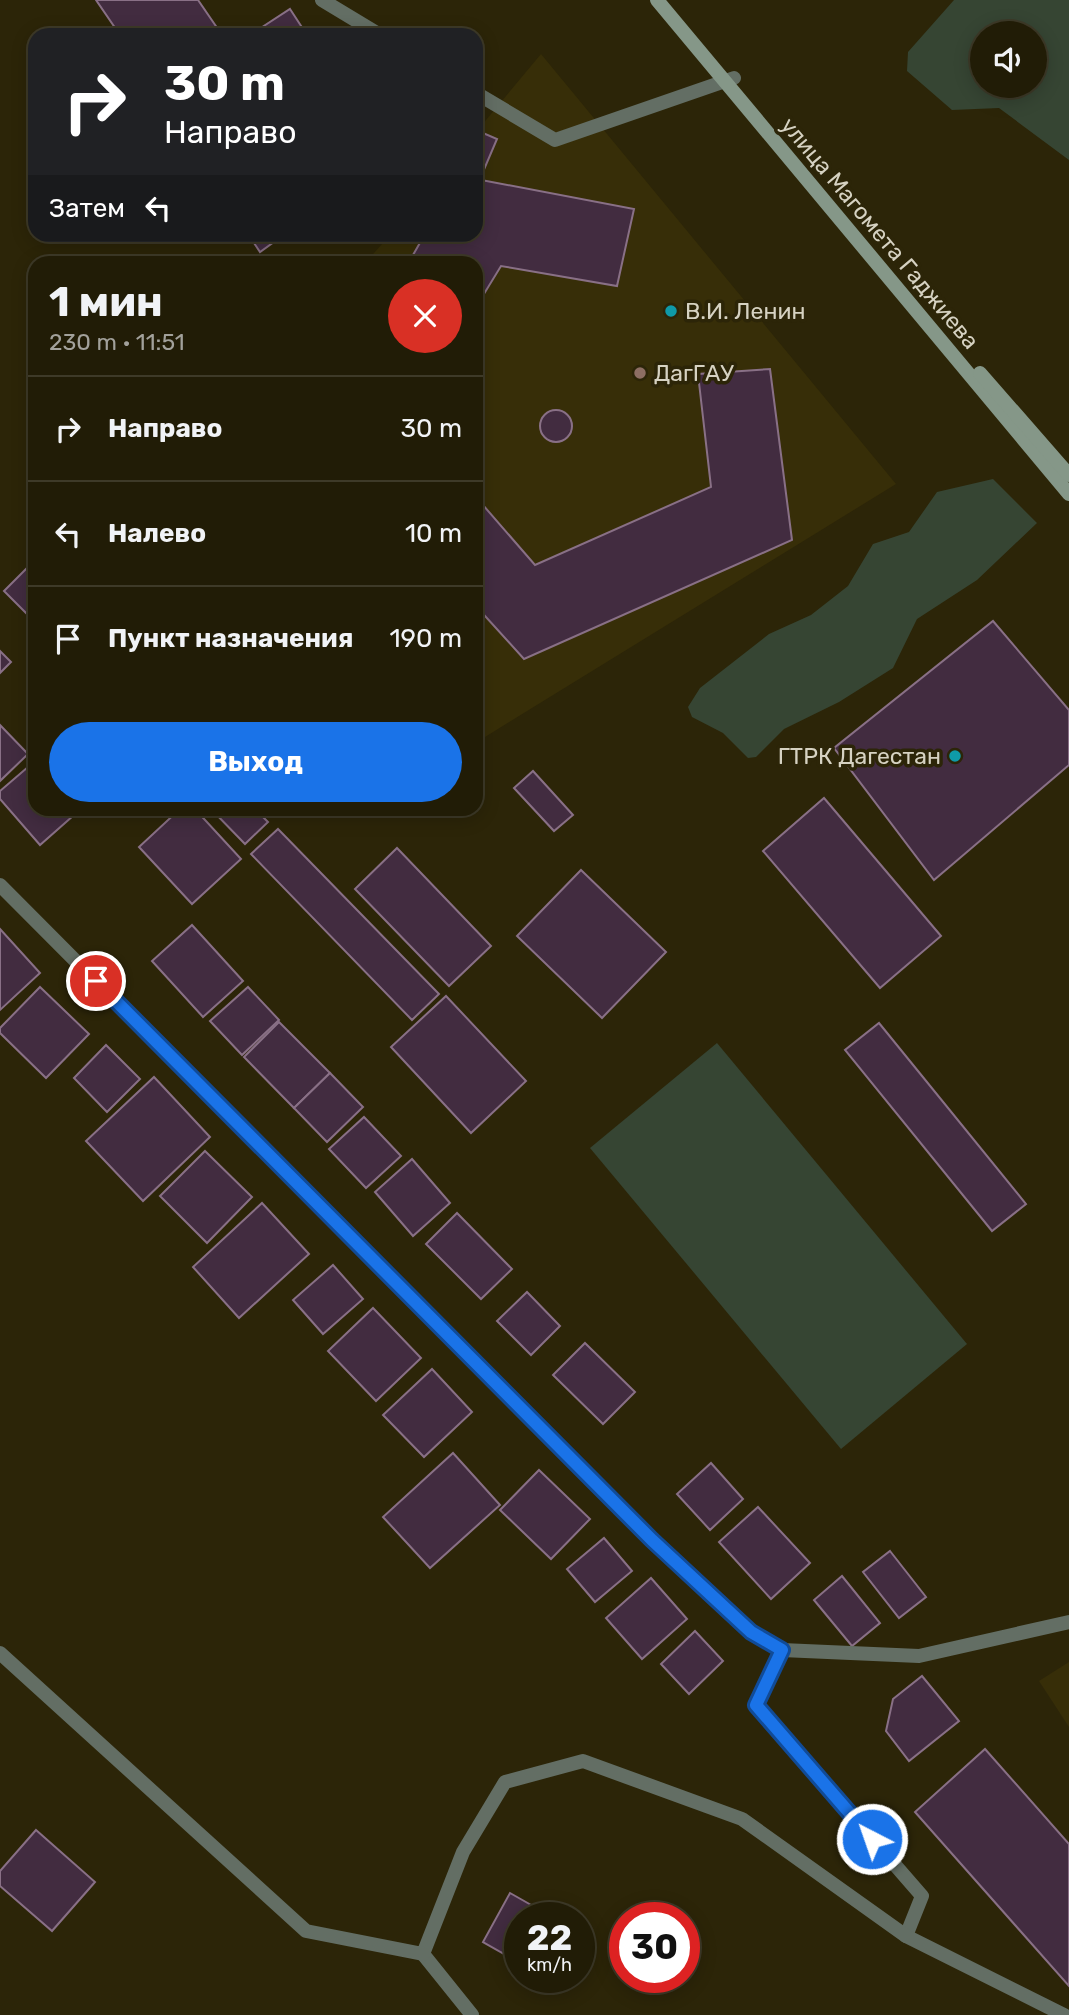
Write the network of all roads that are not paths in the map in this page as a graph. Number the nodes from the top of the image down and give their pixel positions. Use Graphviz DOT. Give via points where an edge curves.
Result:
graph roads {
  1 [pos="322,0"];
  2 [pos="657,0"];
  3 [pos="670,0"];
  4 [pos="368,28"];
  5 [pos="729,79"];
  6 [pos="483,97"];
  7 [pos="1069,475"];
  8 [pos="1069,494"];
  9 [pos="0,885"];
  10 [pos="1069,1622"];
  11 [pos="782,1650"];
  12 [pos="0,1653"];
  13 [pos="906,1936"];
  14 [pos="423,1954"];
  15 [pos="472,2015"];
  16 [pos="1064,2015"];
  1 -- 4 [label="street"];
  2 -- 5 [label="main road, улица Магомета Гаджиева"];
  3 -- 5 [label="main road, улица Магомета Гаджиева"];
  5 -- 6 [label="street" via="555,140"];
  5 -- 7 [label="main road, улица Магомета Гаджиева"];
  5 -- 8 [label="main road, улица Магомета Гаджиева"];
  9 -- 11 [label="street" via="652,1540 751,1632"];
  10 -- 11 [label="street" via="919,1656"];
  11 -- 13 [label="street" via="756,1705 922,1896"];
  12 -- 14 [label="street" via="306,1931"];
  13 -- 14 [label="street" via="743,1819 583,1760 505,1782 463,1852"];
  13 -- 16 [label="street"];
  14 -- 15 [label="street"];
}
